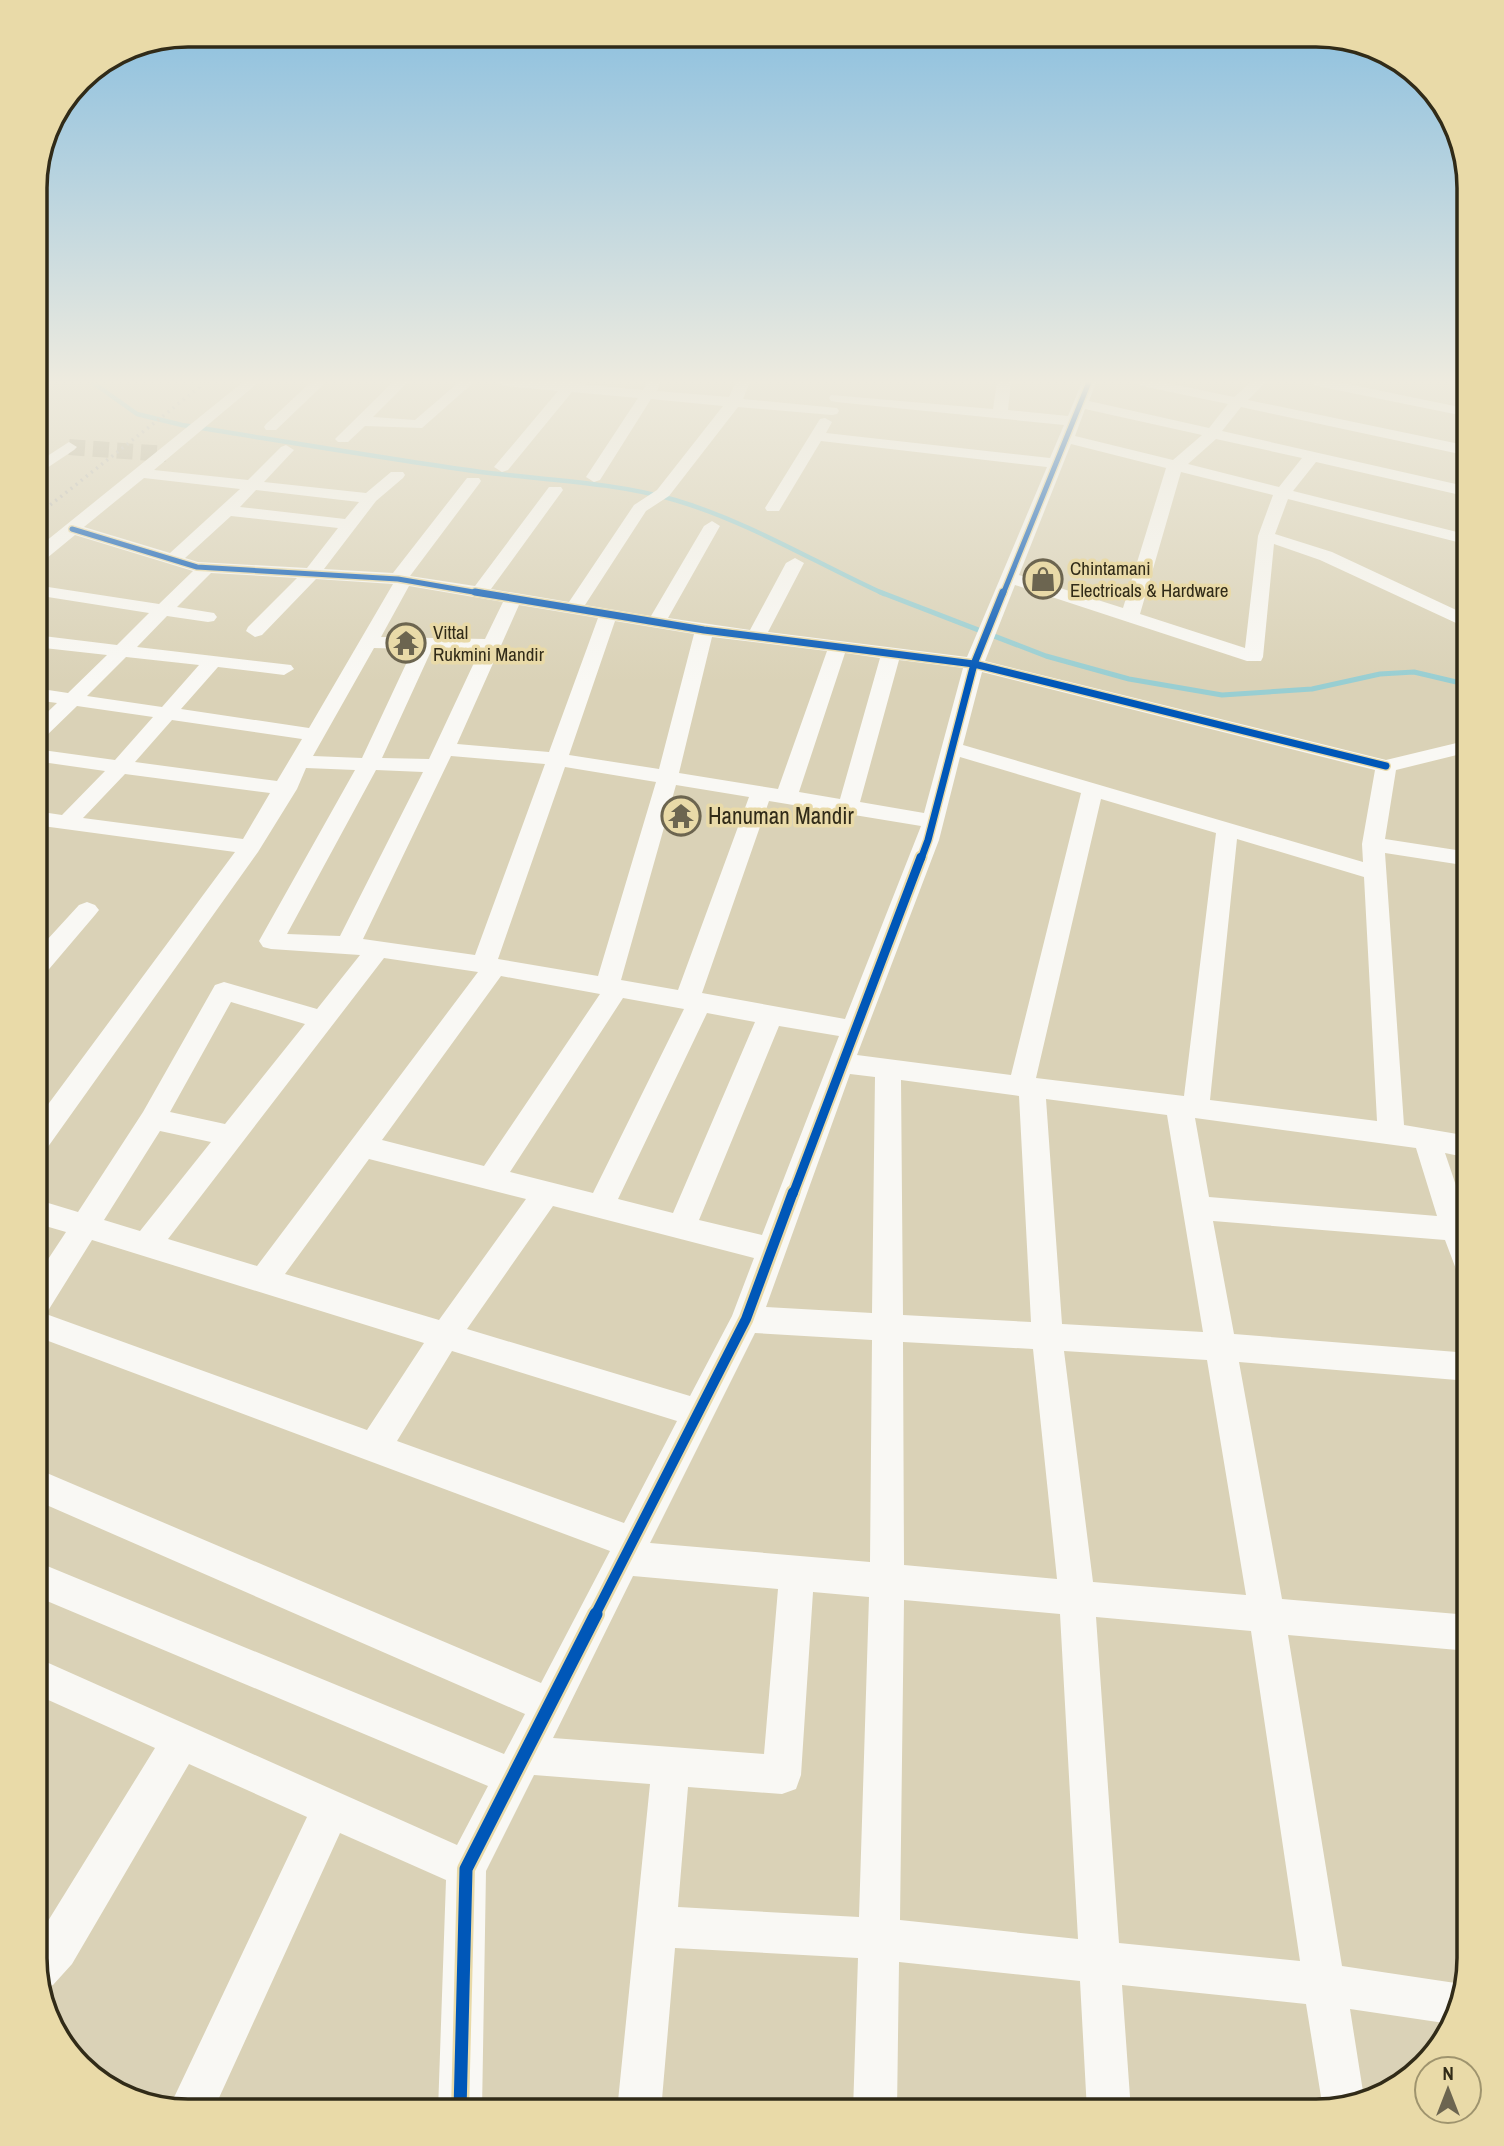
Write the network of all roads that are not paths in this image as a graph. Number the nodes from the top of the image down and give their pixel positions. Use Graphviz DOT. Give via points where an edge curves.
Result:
graph roads {
  1 [pos="131,482"];
  2 [pos="227,482"];
  3 [pos="257,482"];
  4 [pos="389,482"];
  5 [pos="472,482"];
  6 [pos="671,482"];
  7 [pos="788,482"];
  8 [pos="1048,482"];
  9 [pos="1170,482"];
  10 [pos="1230,482"];
  11 [pos="1291,482"];
  12 [pos="1422,482"];
  13 [pos="1437,482"];
  14 [pos="254,485"];
  15 [pos="1435,485"];
  16 [pos="1457,490"];
  17 [pos="555,491"];
  18 [pos="663,493"];
  19 [pos="1281,495"];
  20 [pos="370,498"];
  21 [pos="773,508"];
  22 [pos="227,511"];
  23 [pos="349,524"];
  24 [pos="712,526"];
  25 [pos="72,529"];
  26 [pos="1266,536"];
  27 [pos="1457,537"];
  28 [pos="48,549"];
  29 [pos="173,560"];
  30 [pos="795,563"];
  31 [pos="206,568"];
  32 [pos="312,573"];
  33 [pos="1009,577"];
  34 [pos="401,580"];
  35 [pos="48,592"];
  36 [pos="479,593"];
  37 [pos="513,599"];
  38 [pos="573,609"];
  39 [pos="161,610"];
  40 [pos="608,615"];
  41 [pos="1130,615"];
  42 [pos="1457,616"];
  43 [pos="208,617"];
  44 [pos="657,621"];
  45 [pos="704,630"];
  46 [pos="255,631"];
  47 [pos="756,637"];
  48 [pos="48,642"];
  49 [pos="369,642"];
  50 [pos="425,643"];
  51 [pos="492,645"];
  52 [pos="982,645"];
  53 [pos="838,647"];
  54 [pos="122,651"];
  55 [pos="891,654"];
  56 [pos="213,661"];
  57 [pos="284,669"];
  58 [pos="48,696"];
  59 [pos="73,700"];
  60 [pos="166,713"];
  61 [pos="48,724"];
  62 [pos="317,735"];
  63 [pos="952,747"];
  64 [pos="1457,749"];
  65 [pos="48,757"];
  66 [pos="441,758"];
  67 [pos="557,759"];
  68 [pos="302,762"];
  69 [pos="369,764"];
  70 [pos="121,766"];
  71 [pos="1386,766"];
  72 [pos="668,776"];
  73 [pos="286,789"];
  74 [pos="1093,789"];
  75 [pos="762,791"];
  76 [pos="787,795"];
  77 [pos="848,807"];
  78 [pos="48,820"];
  79 [pos="933,821"];
  80 [pos="67,822"];
  81 [pos="1227,829"];
  82 [pos="1373,844"];
  83 [pos="250,847"];
  84 [pos="1457,857"];
  85 [pos="1375,873"];
  86 [pos="86,910"];
  87 [pos="348,945"];
  88 [pos="378,949"];
  89 [pos="48,954"];
  90 [pos="489,966"];
  91 [pos="612,988"];
  92 [pos="693,1000"];
  93 [pos="770,1016"];
  94 [pos="323,1020"];
  95 [pos="854,1030"];
  96 [pos="841,1063"];
  97 [pos="888,1069"];
  98 [pos="1027,1086"];
  99 [pos="1187,1107"];
  100 [pos="153,1119"];
  101 [pos="47,1126"];
  102 [pos="1391,1133"];
  103 [pos="231,1136"];
  104 [pos="1427,1140"];
  105 [pos="1457,1145"];
  106 [pos="362,1146"];
  107 [pos="490,1178"];
  108 [pos="547,1193"];
  109 [pos="600,1207"];
  110 [pos="1197,1208"];
  111 [pos="47,1216"];
  112 [pos="86,1227"];
  113 [pos="681,1228"];
  114 [pos="1457,1229"];
  115 [pos="146,1245"];
  116 [pos="772,1250"];
  117 [pos="263,1281"];
  118 [pos="47,1286"];
  119 [pos="746,1319"];
  120 [pos="889,1327"];
  121 [pos="47,1328"];
  122 [pos="445,1336"];
  123 [pos="1047,1337"];
  124 [pos="1222,1347"];
  125 [pos="1457,1366"];
  126 [pos="699,1413"];
  127 [pos="374,1448"];
  128 [pos="47,1489"];
  129 [pos="628,1550"];
  130 [pos="797,1574"];
  131 [pos="887,1582"];
  132 [pos="47,1583"];
  133 [pos="1077,1600"];
  134 [pos="1267,1617"];
  135 [pos="1457,1632"];
  136 [pos="47,1683"];
  137 [pos="550,1706"];
  138 [pos="181,1741"];
  139 [pos="519,1766"];
  140 [pos="671,1766"];
  141 [pos="331,1809"];
  142 [pos="466,1869"];
  143 [pos="656,1926"];
  144 [pos="879,1939"];
  145 [pos="47,1960"];
  146 [pos="1099,1960"];
  147 [pos="1325,1985"];
  148 [pos="1449,2002"];
  149 [pos="1342,2096"];
  150 [pos="196,2098"];
  151 [pos="460,2098"];
  152 [pos="640,2098"];
  153 [pos="875,2099"];
  154 [pos="1108,2099"];
  1 -- 25 [label="street"];
  2 -- 14 [label="street"];
  3 -- 14 [label="street"];
  4 -- 20 [label="street"];
  5 -- 34 [label="street"];
  6 -- 18 [label="street"];
  7 -- 21 [label="street"];
  8 -- 33 [label="street"];
  9 -- 41 [label="street"];
  10 -- 19 [label="street"];
  11 -- 19 [label="street"];
  12 -- 15 [label="street"];
  13 -- 15 [label="street"];
  14 -- 20 [label="street"];
  14 -- 22 [label="street"];
  15 -- 16 [label="street"];
  17 -- 36 [label="street"];
  18 -- 38 [label="street" via="640,508"];
  19 -- 26 [label="street"];
  19 -- 27 [label="street"];
  20 -- 23 [label="street"];
  22 -- 23 [label="street"];
  22 -- 29 [label="street"];
  23 -- 32 [label="street"];
  24 -- 44 [label="street"];
  25 -- 28 [label="street"];
  25 -- 29 [label="street"];
  26 -- 41 [label="street" via="1254,657"];
  26 -- 42 [label="street" via="1326,556"];
  29 -- 31 [label="street"];
  30 -- 47 [label="street"];
  31 -- 32 [label="street"];
  31 -- 39 [label="street"];
  32 -- 34 [label="street"];
  32 -- 46 [label="street"];
  33 -- 41 [label="street"];
  33 -- 52 [label="street"];
  34 -- 36 [label="street"];
  34 -- 49 [label="street"];
  35 -- 39 [label="street"];
  36 -- 37 [label="street"];
  37 -- 38 [label="street"];
  37 -- 51 [label="street"];
  38 -- 40 [label="street"];
  39 -- 43 [label="street"];
  39 -- 54 [label="street"];
  40 -- 44 [label="street"];
  40 -- 67 [label="street"];
  44 -- 45 [label="street"];
  45 -- 47 [label="street"];
  45 -- 72 [label="street"];
  47 -- 53 [label="street"];
  48 -- 54 [label="street"];
  49 -- 50 [label="street"];
  49 -- 62 [label="street"];
  50 -- 51 [label="street"];
  50 -- 69 [label="street"];
  51 -- 66 [label="street"];
  52 -- 55 [label="street"];
  52 -- 63 [label="street"];
  52 -- 71 [label="street"];
  53 -- 55 [label="street"];
  53 -- 76 [label="street"];
  54 -- 56 [label="street"];
  54 -- 59 [label="street"];
  55 -- 77 [label="street"];
  56 -- 57 [label="street"];
  56 -- 60 [label="street"];
  58 -- 59 [label="street"];
  59 -- 60 [label="street"];
  59 -- 61 [label="street"];
  60 -- 62 [label="street"];
  60 -- 70 [label="street"];
  62 -- 68 [label="street"];
  63 -- 74 [label="street"];
  63 -- 79 [label="street"];
  64 -- 71 [label="street"];
  65 -- 70 [label="street"];
  66 -- 67 [label="street"];
  66 -- 69 [label="street"];
  66 -- 87 [label="street"];
  67 -- 72 [label="street"];
  67 -- 90 [label="street"];
  68 -- 69 [label="street"];
  68 -- 73 [label="street"];
  69 -- 87 [label="street" via="271,941"];
  70 -- 73 [label="street"];
  70 -- 80 [label="street"];
  71 -- 82 [label="street"];
  72 -- 75 [label="street"];
  72 -- 91 [label="street"];
  73 -- 83 [label="street"];
  74 -- 81 [label="street"];
  74 -- 98 [label="street"];
  75 -- 76 [label="street"];
  75 -- 92 [label="street"];
  76 -- 77 [label="street"];
  77 -- 79 [label="street"];
  78 -- 80 [label="street"];
  79 -- 95 [label="street"];
  80 -- 83 [label="street"];
  81 -- 85 [label="street"];
  81 -- 99 [label="street"];
  82 -- 84 [label="street"];
  82 -- 85 [label="street"];
  83 -- 101 [label="street"];
  85 -- 102 [label="street"];
  86 -- 89 [label="street"];
  87 -- 88 [label="street"];
  88 -- 90 [label="street"];
  88 -- 94 [label="street"];
  90 -- 91 [label="street"];
  90 -- 106 [label="street"];
  91 -- 92 [label="street"];
  91 -- 107 [label="street"];
  92 -- 93 [label="street"];
  92 -- 109 [label="street"];
  93 -- 95 [label="street"];
  93 -- 113 [label="street"];
  94 -- 100 [label="street" via="224,991"];
  94 -- 103 [label="street"];
  95 -- 96 [label="street"];
  96 -- 97 [label="street"];
  96 -- 116 [label="street"];
  97 -- 98 [label="street"];
  97 -- 120 [label="street"];
  98 -- 99 [label="street"];
  98 -- 123 [label="street"];
  99 -- 102 [label="street"];
  99 -- 110 [label="street"];
  100 -- 103 [label="street"];
  100 -- 112 [label="street"];
  102 -- 104 [label="street"];
  103 -- 115 [label="street"];
  104 -- 105 [label="street"];
  104 -- 114 [label="street"];
  106 -- 107 [label="street"];
  106 -- 117 [label="street"];
  107 -- 108 [label="street"];
  108 -- 109 [label="street"];
  108 -- 122 [label="street"];
  109 -- 113 [label="street"];
  110 -- 114 [label="street"];
  110 -- 124 [label="street"];
  111 -- 112 [label="street"];
  112 -- 115 [label="street"];
  112 -- 118 [label="street"];
  113 -- 116 [label="street"];
  115 -- 117 [label="street"];
  116 -- 119 [label="street"];
  117 -- 122 [label="street"];
  119 -- 120 [label="street"];
  119 -- 126 [label="street"];
  120 -- 123 [label="street"];
  120 -- 131 [label="street"];
  121 -- 127 [label="street"];
  122 -- 126 [label="street"];
  122 -- 127 [label="street"];
  123 -- 124 [label="street"];
  123 -- 133 [label="street"];
  124 -- 125 [label="street"];
  124 -- 134 [label="street"];
  126 -- 129 [label="street"];
  127 -- 129 [label="street"];
  128 -- 137 [label="street"];
  129 -- 130 [label="street"];
  129 -- 137 [label="street"];
  130 -- 131 [label="street"];
  130 -- 140 [label="street" via="782,1775"];
  131 -- 133 [label="street"];
  131 -- 144 [label="street"];
  132 -- 139 [label="street"];
  133 -- 134 [label="street"];
  133 -- 146 [label="street"];
  134 -- 135 [label="street"];
  134 -- 147 [label="street"];
  136 -- 138 [label="street"];
  137 -- 139 [label="street"];
  138 -- 141 [label="street"];
  138 -- 145 [label="street"];
  139 -- 140 [label="street"];
  139 -- 142 [label="street"];
  140 -- 143 [label="street"];
  141 -- 142 [label="street"];
  141 -- 150 [label="street"];
  142 -- 151 [label="street"];
  143 -- 144 [label="street"];
  143 -- 152 [label="street"];
  144 -- 146 [label="street"];
  144 -- 153 [label="street"];
  146 -- 147 [label="street"];
  146 -- 154 [label="street"];
  147 -- 148 [label="street"];
  147 -- 149 [label="street"];
}
